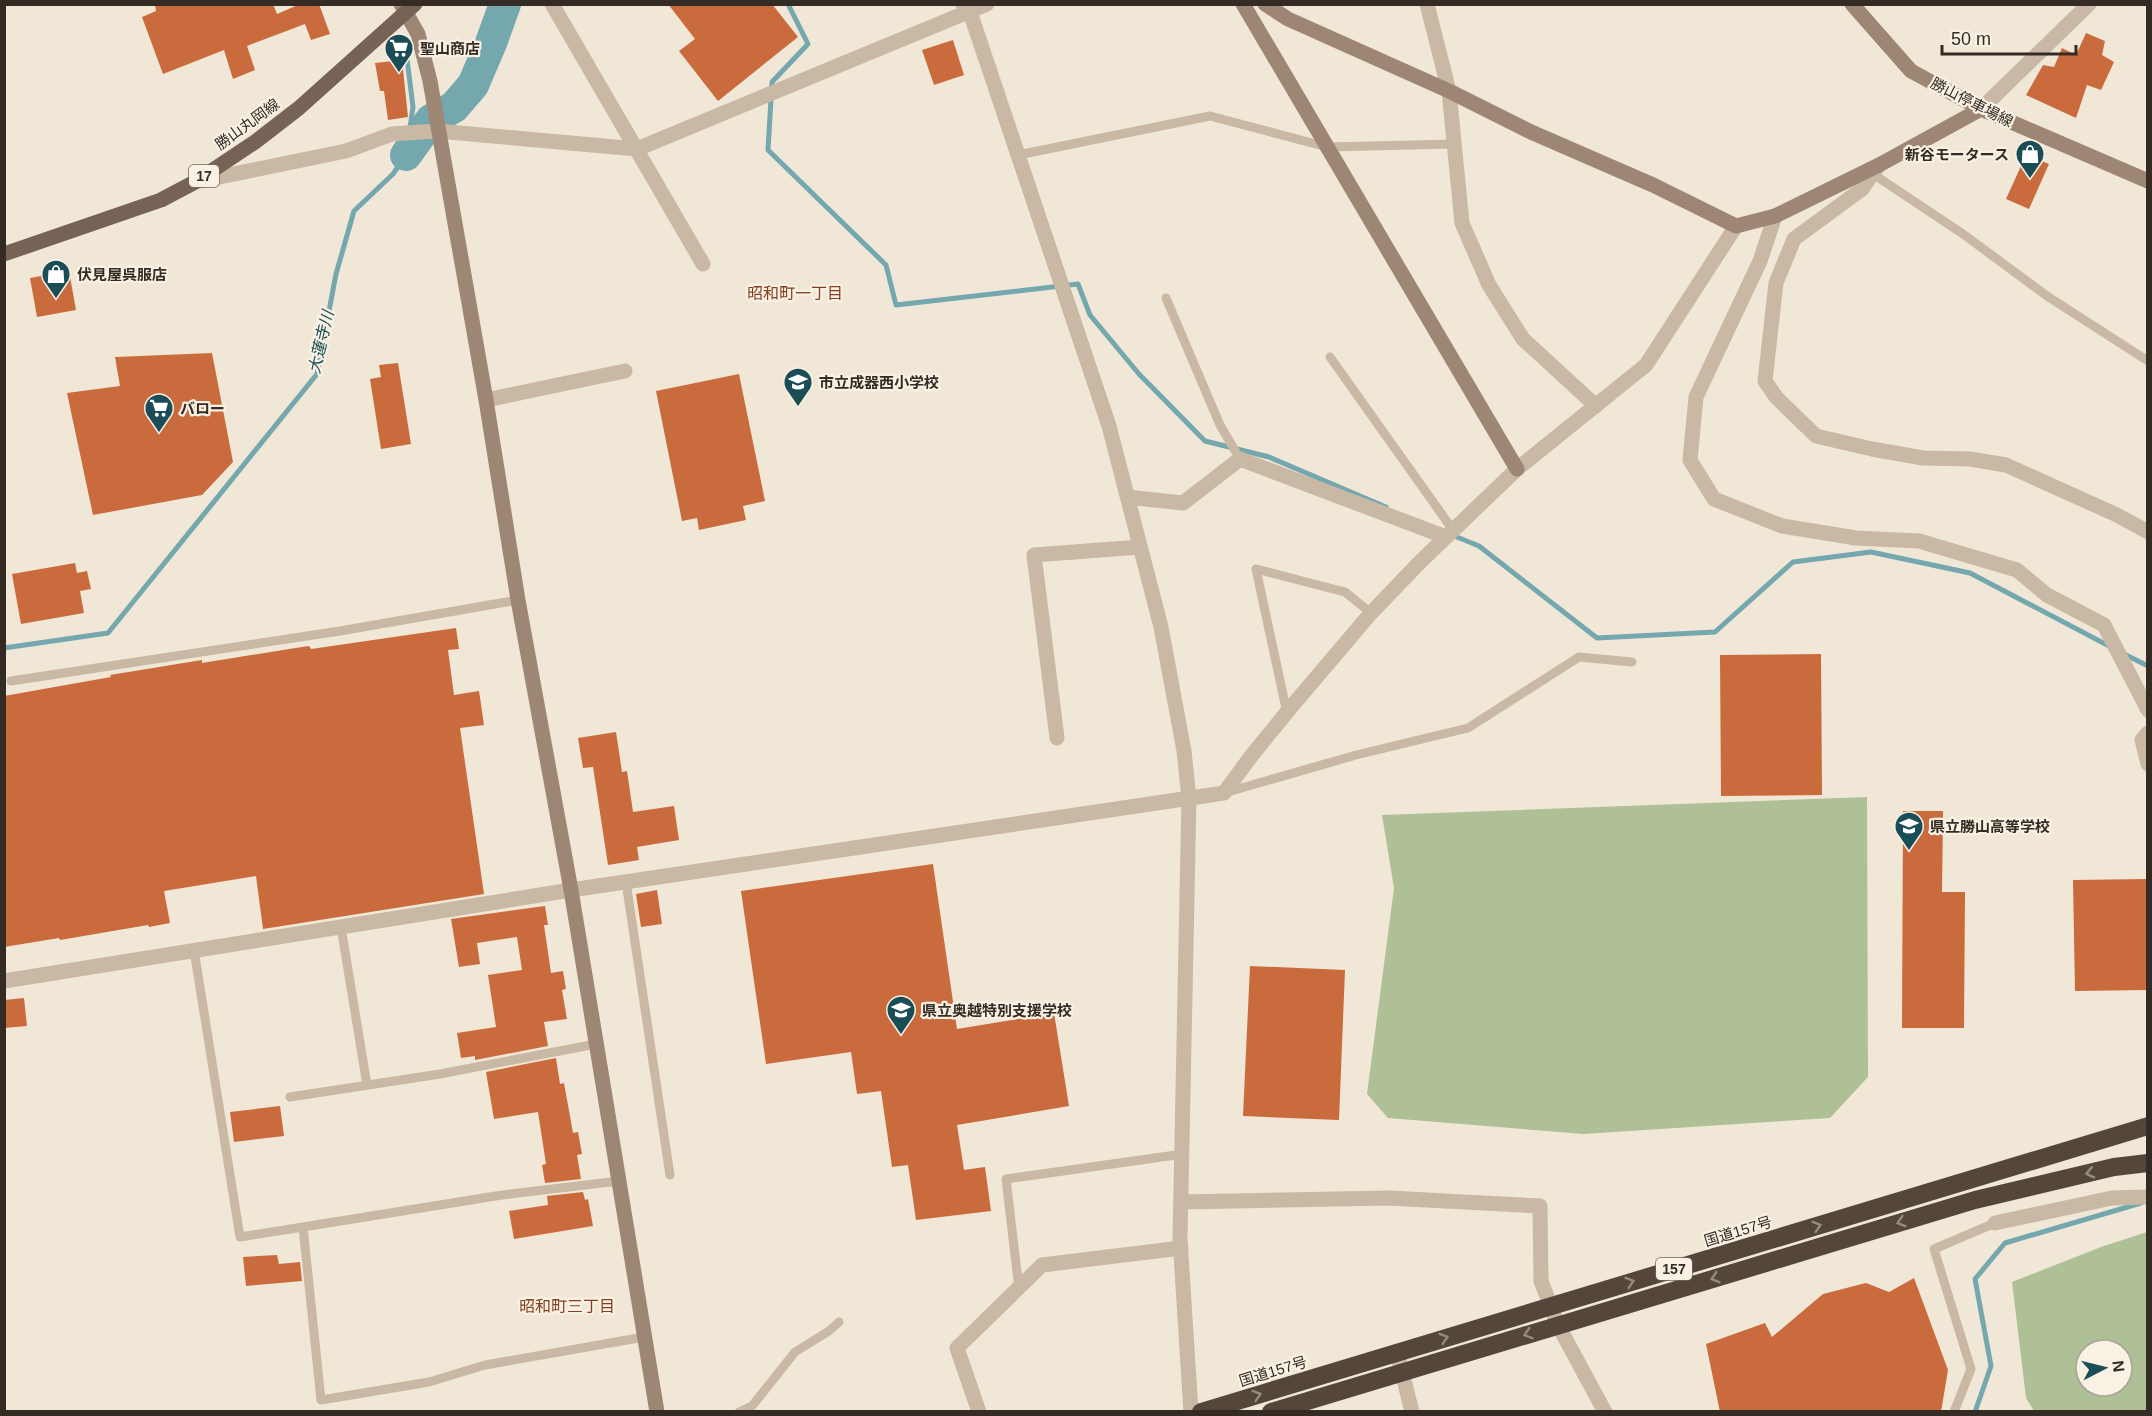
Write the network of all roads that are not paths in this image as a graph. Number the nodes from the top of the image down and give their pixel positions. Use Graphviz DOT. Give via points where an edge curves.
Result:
graph roads {
  1 [pos="552,4"];
  2 [pos="987,4"];
  3 [pos="1243,4"];
  4 [pos="1265,4"];
  5 [pos="1427,4"];
  6 [pos="1852,4"];
  7 [pos="2089,4"];
  8 [pos="408,7"];
  9 [pos="966,8"];
  10 [pos="1449,91"];
  11 [pos="1981,110"];
  12 [pos="437,130"];
  13 [pos="1453,144"];
  14 [pos="1327,147"];
  15 [pos="636,149"];
  16 [pos="1018,155"];
  17 [pos="1876,170"];
  18 [pos="2148,181"];
  19 [pos="195,182"];
  20 [pos="1775,216"];
  21 [pos="1736,226"];
  22 [pos="5,253"];
  23 [pos="703,264"];
  24 [pos="1166,298"];
  25 [pos="1330,357"];
  26 [pos="2148,361"];
  27 [pos="625,371"];
  28 [pos="486,400"];
  29 [pos="1596,406"];
  30 [pos="1240,459"];
  31 [pos="1517,469"];
  32 [pos="1127,496"];
  33 [pos="2148,532"];
  34 [pos="1449,533"];
  35 [pos="1140,547"];
  36 [pos="518,600"];
  37 [pos="1371,613"];
  38 [pos="1632,662"];
  39 [pos="11,681"];
  40 [pos="2148,710"];
  41 [pos="1287,713"];
  42 [pos="2148,733"];
  43 [pos="1057,738"];
  44 [pos="2148,764"];
  45 [pos="1224,793"];
  46 [pos="1189,798"];
  47 [pos="626,882"];
  48 [pos="570,890"];
  49 [pos="341,927"];
  50 [pos="194,950"];
  51 [pos="4,981"];
  52 [pos="596,1044"];
  53 [pos="367,1085"];
  54 [pos="290,1097"];
  55 [pos="2148,1126"];
  56 [pos="1183,1154"];
  57 [pos="2148,1162"];
  58 [pos="670,1174"];
  59 [pos="619,1181"];
  60 [pos="2148,1197"];
  61 [pos="1181,1202"];
  62 [pos="1995,1224"];
  63 [pos="303,1227"];
  64 [pos="1181,1248"];
  65 [pos="1019,1289"];
  66 [pos="1550,1306"];
  67 [pos="839,1322"];
  68 [pos="1558,1324"];
  69 [pos="644,1337"];
  70 [pos="1397,1352"];
  71 [pos="1402,1372"];
  72 [pos="657,1412"];
  73 [pos="739,1412"];
  74 [pos="979,1412"];
  75 [pos="1191,1412"];
  76 [pos="1201,1412"];
  77 [pos="1271,1412"];
  78 [pos="1412,1412"];
  79 [pos="1605,1412"];
  80 [pos="1954,1412"];
  1 -- 15 [label="street"];
  2 -- 9 [label="street"];
  3 -- 14 [label="street"];
  4 -- 10 [label="street" via="1288,19"];
  5 -- 10 [label="street"];
  6 -- 11 [label="street, 勝山停車場線" via="1911,71"];
  7 -- 11 [label="street"];
  8 -- 12 [label="street" via="424,55"];
  8 -- 19 [label="main road, 勝山丸岡線 / 17" via="299,108"];
  9 -- 15 [label="street"];
  9 -- 16 [label="street"];
  10 -- 13 [label="street"];
  10 -- 21 [label="street"];
  11 -- 17 [label="street"];
  11 -- 18 [label="street, 勝山停車場線"];
  12 -- 15 [label="street"];
  12 -- 19 [label="street" via="392,134 346,151"];
  12 -- 28 [label="street"];
  13 -- 14 [label="lane"];
  13 -- 29 [label="street" via="1462,223 1489,285 1523,339"];
  14 -- 16 [label="lane" via="1210,116"];
  14 -- 31 [label="street"];
  15 -- 23 [label="street"];
  16 -- 32 [label="street" via="1109,426"];
  17 -- 20 [label="street"];
  17 -- 26 [label="lane" via="2047,296"];
  17 -- 33 [label="street" via="1862,189 1794,238 1776,283 1765,381 1776,397 1816,436 1923,458 2006,465"];
  19 -- 22 [label="main road, 勝山丸岡線 / 17" via="161,200"];
  20 -- 21 [label="street"];
  20 -- 40 [label="street" via="1760,261 1696,397 1690,460 1714,499 1782,526 1856,538 1919,541 2017,570 2047,595 2104,625"];
  21 -- 29 [label="street" via="1646,365"];
  24 -- 30 [label="lane" via="1220,425"];
  25 -- 34 [label="lane"];
  27 -- 28 [label="street"];
  28 -- 36 [label="street"];
  29 -- 31 [label="street"];
  30 -- 32 [label="street" via="1183,503"];
  30 -- 34 [label="street"];
  31 -- 34 [label="street"];
  32 -- 35 [label="street"];
  34 -- 37 [label="street"];
  35 -- 43 [label="street" via="1034,555"];
  35 -- 46 [label="street" via="1161,627 1185,751"];
  36 -- 39 [label="lane"];
  36 -- 48 [label="street"];
  37 -- 41 [label="street"];
  37 -- 41 [label="lane" via="1345,592 1256,569"];
  38 -- 45 [label="lane" via="1579,657 1468,728"];
  41 -- 45 [label="street"];
  42 -- 44 [label="street" via="2142,740"];
  45 -- 46 [label="street"];
  46 -- 47 [label="street"];
  46 -- 56 [label="street"];
  47 -- 48 [label="street"];
  47 -- 58 [label="lane"];
  48 -- 49 [label="street"];
  48 -- 52 [label="street"];
  49 -- 50 [label="street"];
  49 -- 53 [label="lane"];
  50 -- 51 [label="street"];
  50 -- 63 [label="lane" via="240,1237"];
  52 -- 53 [label="lane"];
  52 -- 59 [label="street"];
  53 -- 54 [label="lane"];
  66 -- 55 [label="highway, 国道157号 / 157, one-way"];
  56 -- 61 [label="street"];
  56 -- 65 [label="lane" via="1006,1179"];
  57 -- 68 [label="highway, 157, one-way" via="1975,1200"];
  59 -- 63 [label="lane" via="502,1195"];
  59 -- 69 [label="street"];
  60 -- 62 [label="street" via="2112,1198"];
  61 -- 64 [label="street"];
  61 -- 66 [label="street" via="1389,1198 1540,1206 1541,1281"];
  62 -- 80 [label="lane" via="1934,1249 1971,1369"];
  63 -- 69 [label="lane" via="321,1400 429,1382 484,1365"];
  64 -- 65 [label="street" via="1042,1265"];
  64 -- 75 [label="street"];
  65 -- 74 [label="street" via="957,1348"];
  66 -- 68 [label="street"];
  70 -- 66 [label="highway, 国道157号 / 157, one-way"];
  67 -- 73 [label="lane" via="795,1352 752,1406"];
  68 -- 71 [label="highway, 157, one-way"];
  68 -- 79 [label="street"];
  69 -- 72 [label="street"];
  70 -- 71 [label="street"];
  76 -- 70 [label="highway, 国道157号 / 157, one-way"];
  71 -- 77 [label="highway, 157"];
  71 -- 78 [label="street"];
}
